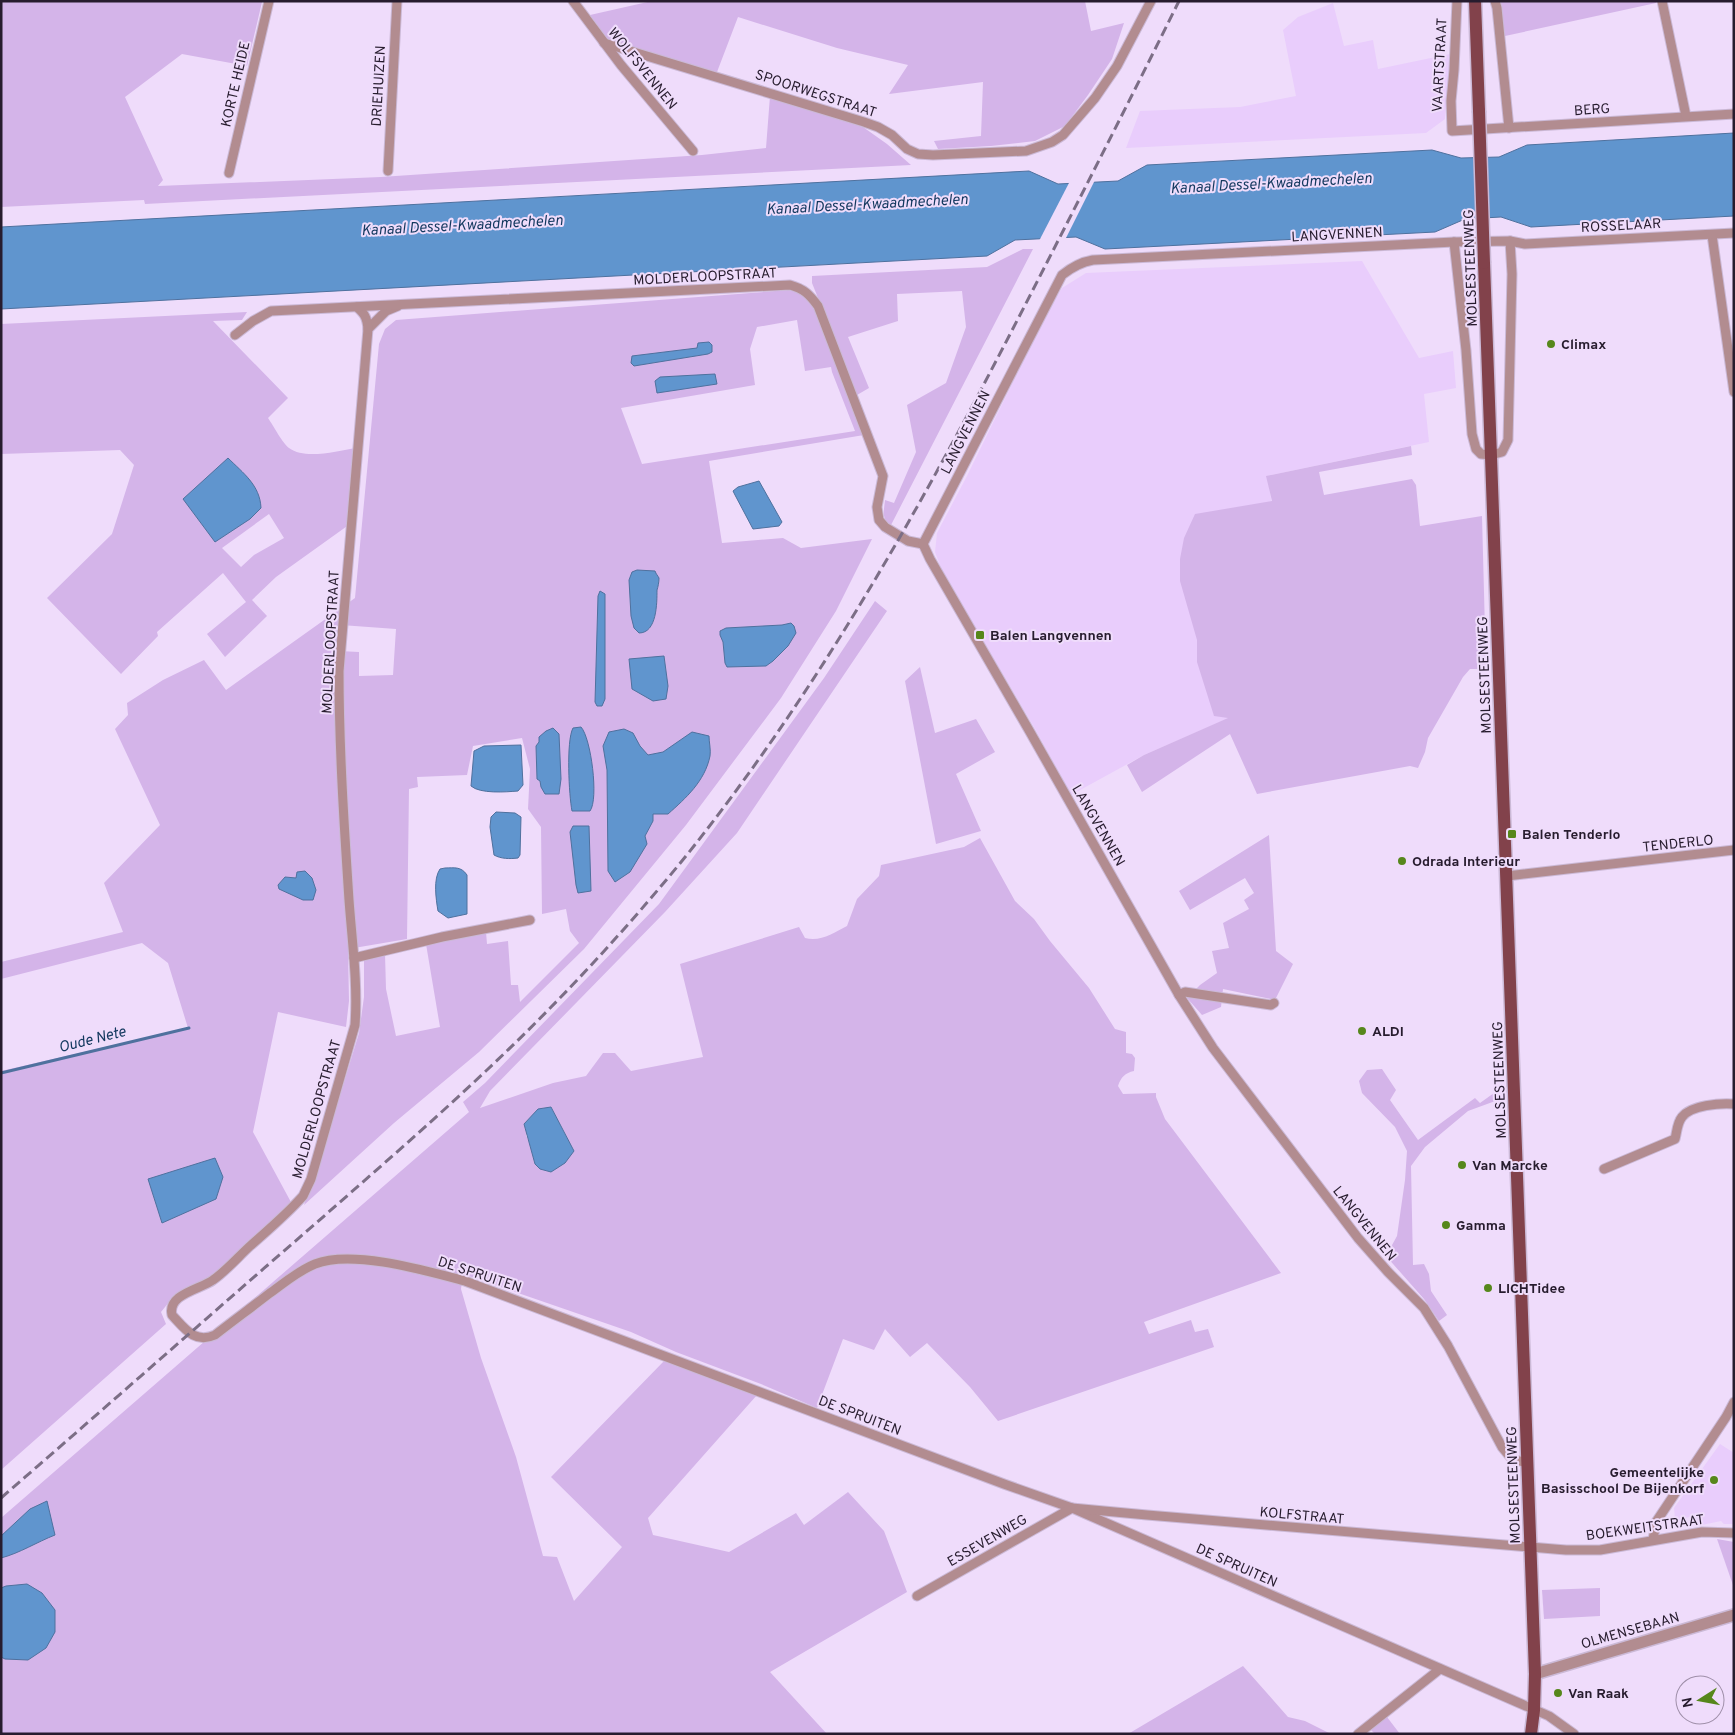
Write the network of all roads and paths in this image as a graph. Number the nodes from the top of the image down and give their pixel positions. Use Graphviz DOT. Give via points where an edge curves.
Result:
graph roads {
  1 [pos="269,1"];
  2 [pos="397,1"];
  3 [pos="573,1"];
  4 [pos="1151,1"];
  5 [pos="1457,1"];
  6 [pos="1475,1"];
  7 [pos="1495,1"];
  8 [pos="1662,1"];
  9 [pos="604,43"];
  10 [pos="1734,114"];
  11 [pos="1686,116"];
  12 [pos="1509,128"];
  13 [pos="1452,131"];
  14 [pos="693,151"];
  15 [pos="388,171"];
  16 [pos="229,173"];
  17 [pos="1734,234"];
  18 [pos="1712,235"];
  19 [pos="1510,241"];
  20 [pos="1454,242"];
  21 [pos="398,306"];
  22 [pos="357,307"];
  23 [pos="368,328"];
  24 [pos="235,335"];
  25 [pos="1734,392"];
  26 [pos="1491,455"];
  27 [pos="923,544"];
  28 [pos="1734,850"];
  29 [pos="1507,876"];
  30 [pos="530,920"];
  31 [pos="354,958"];
  32 [pos="1178,995"];
  33 [pos="1274,1003"];
  34 [pos="1734,1104"];
  35 [pos="1604,1169"];
  36 [pos="179,1323"];
  37 [pos="1734,1402"];
  38 [pos="1527,1463"];
  39 [pos="1072,1508"];
  40 [pos="1734,1533"];
  41 [pos="1653,1540"];
  42 [pos="1530,1547"];
  43 [pos="917,1596"];
  44 [pos="1734,1616"];
  45 [pos="1440,1669"];
  46 [pos="1535,1674"];
  47 [pos="1534,1710"];
  48 [pos="1358,1734"];
  49 [pos="1531,1734"];
  50 [pos="1574,1734"];
  1 -- 16 [label="street, KORTE HEIDE"];
  2 -- 15 [label="street, DRIEHUIZEN"];
  3 -- 9 [label="street, WOLFSVENNEN"];
  4 -- 9 [label="street, SPOORWEGSTRAAT" via="1095,98 1064,135 1026,151 918,154 892,135 864,122"];
  5 -- 13 [label="street, VAARTSTRAAT" via="1450,101"];
  6 -- 26 [label="main road, MOLSESTEENWEG, bridge"];
  7 -- 12 [label="street"];
  8 -- 11 [label="street"];
  9 -- 14 [label="street, WOLFSVENNEN"];
  10 -- 11 [label="street, BERG"];
  11 -- 12 [label="street, BERG"];
  12 -- 13 [label="street, BERG"];
  17 -- 18 [label="street, ROSSELAAR"];
  18 -- 19 [label="street, ROSSELAAR" via="1525,244"];
  18 -- 25 [label="street"];
  19 -- 20 [label="street, LANGVENNEN"];
  19 -- 26 [label="street" via="1508,440 1502,452"];
  20 -- 26 [label="street, MOLSESTEENWEG" via="1472,434 1476,449 1481,454"];
  20 -- 27 [label="street, LANGVENNEN" via="1094,260 1073,267 1062,275"];
  21 -- 22 [label="street, MOLDERLOOPSTRAAT"];
  21 -- 23 [label="street, MOLDERLOOPSTRAAT" via="386,311"];
  21 -- 27 [label="street, MOLDERLOOPSTRAAT" via="790,285 801,288 818,306 883,476 877,507 879,520 908,541"];
  22 -- 23 [label="street" via="368,319"];
  22 -- 24 [label="street, MOLDERLOOPSTRAAT" via="272,311"];
  23 -- 31 [label="street, MOLDERLOOPSTRAAT" via="339,671"];
  26 -- 29 [label="main road, MOLSESTEENWEG"];
  27 -- 32 [label="street, LANGVENNEN"];
  28 -- 29 [label="street, TENDERLO"];
  29 -- 38 [label="main road, MOLSESTEENWEG"];
  30 -- 31 [label="street"];
  31 -- 36 [label="street, MOLDERLOOPSTRAAT" via="354,1025 308,1188 298,1202 213,1280 187,1292 172,1305 172,1315"];
  32 -- 33 [label="street" via="1185,992"];
  32 -- 38 [label="street, LANGVENNEN" via="1213,1048 1349,1227 1424,1308 1502,1447 1512,1459"];
  34 -- 35 [label="street" via="1717,1103 1688,1112 1677,1127 1676,1140"];
  36 -- 39 [label="street, DE SPRUITEN" via="195,1336 208,1339 293,1276 316,1263 366,1260 421,1270 465,1281"];
  37 -- 41 [label="street" via="1656,1522"];
  38 -- 42 [label="main road, MOLSESTEENWEG"];
  39 -- 42 [label="street, KOLFSTRAAT"];
  39 -- 43 [label="street, ESSEVENWEG"];
  39 -- 45 [label="street, DE SPRUITEN"];
  40 -- 41 [label="street, BOEKWEITSTRAAT" via="1702,1532"];
  41 -- 42 [label="street, BOEKWEITSTRAAT" via="1600,1550"];
  42 -- 46 [label="main road, MOLSESTEENWEG"];
  44 -- 46 [label="street, OLMENSEBAAN"];
  45 -- 47 [label="street, DE SPRUITEN"];
  45 -- 48 [label="street"];
  46 -- 47 [label="main road, MOLSESTEENWEG"];
  47 -- 49 [label="main road, MOLSESTEENWEG"];
  47 -- 50 [label="street, DE SPRUITEN" via="1549,1716"];
}
